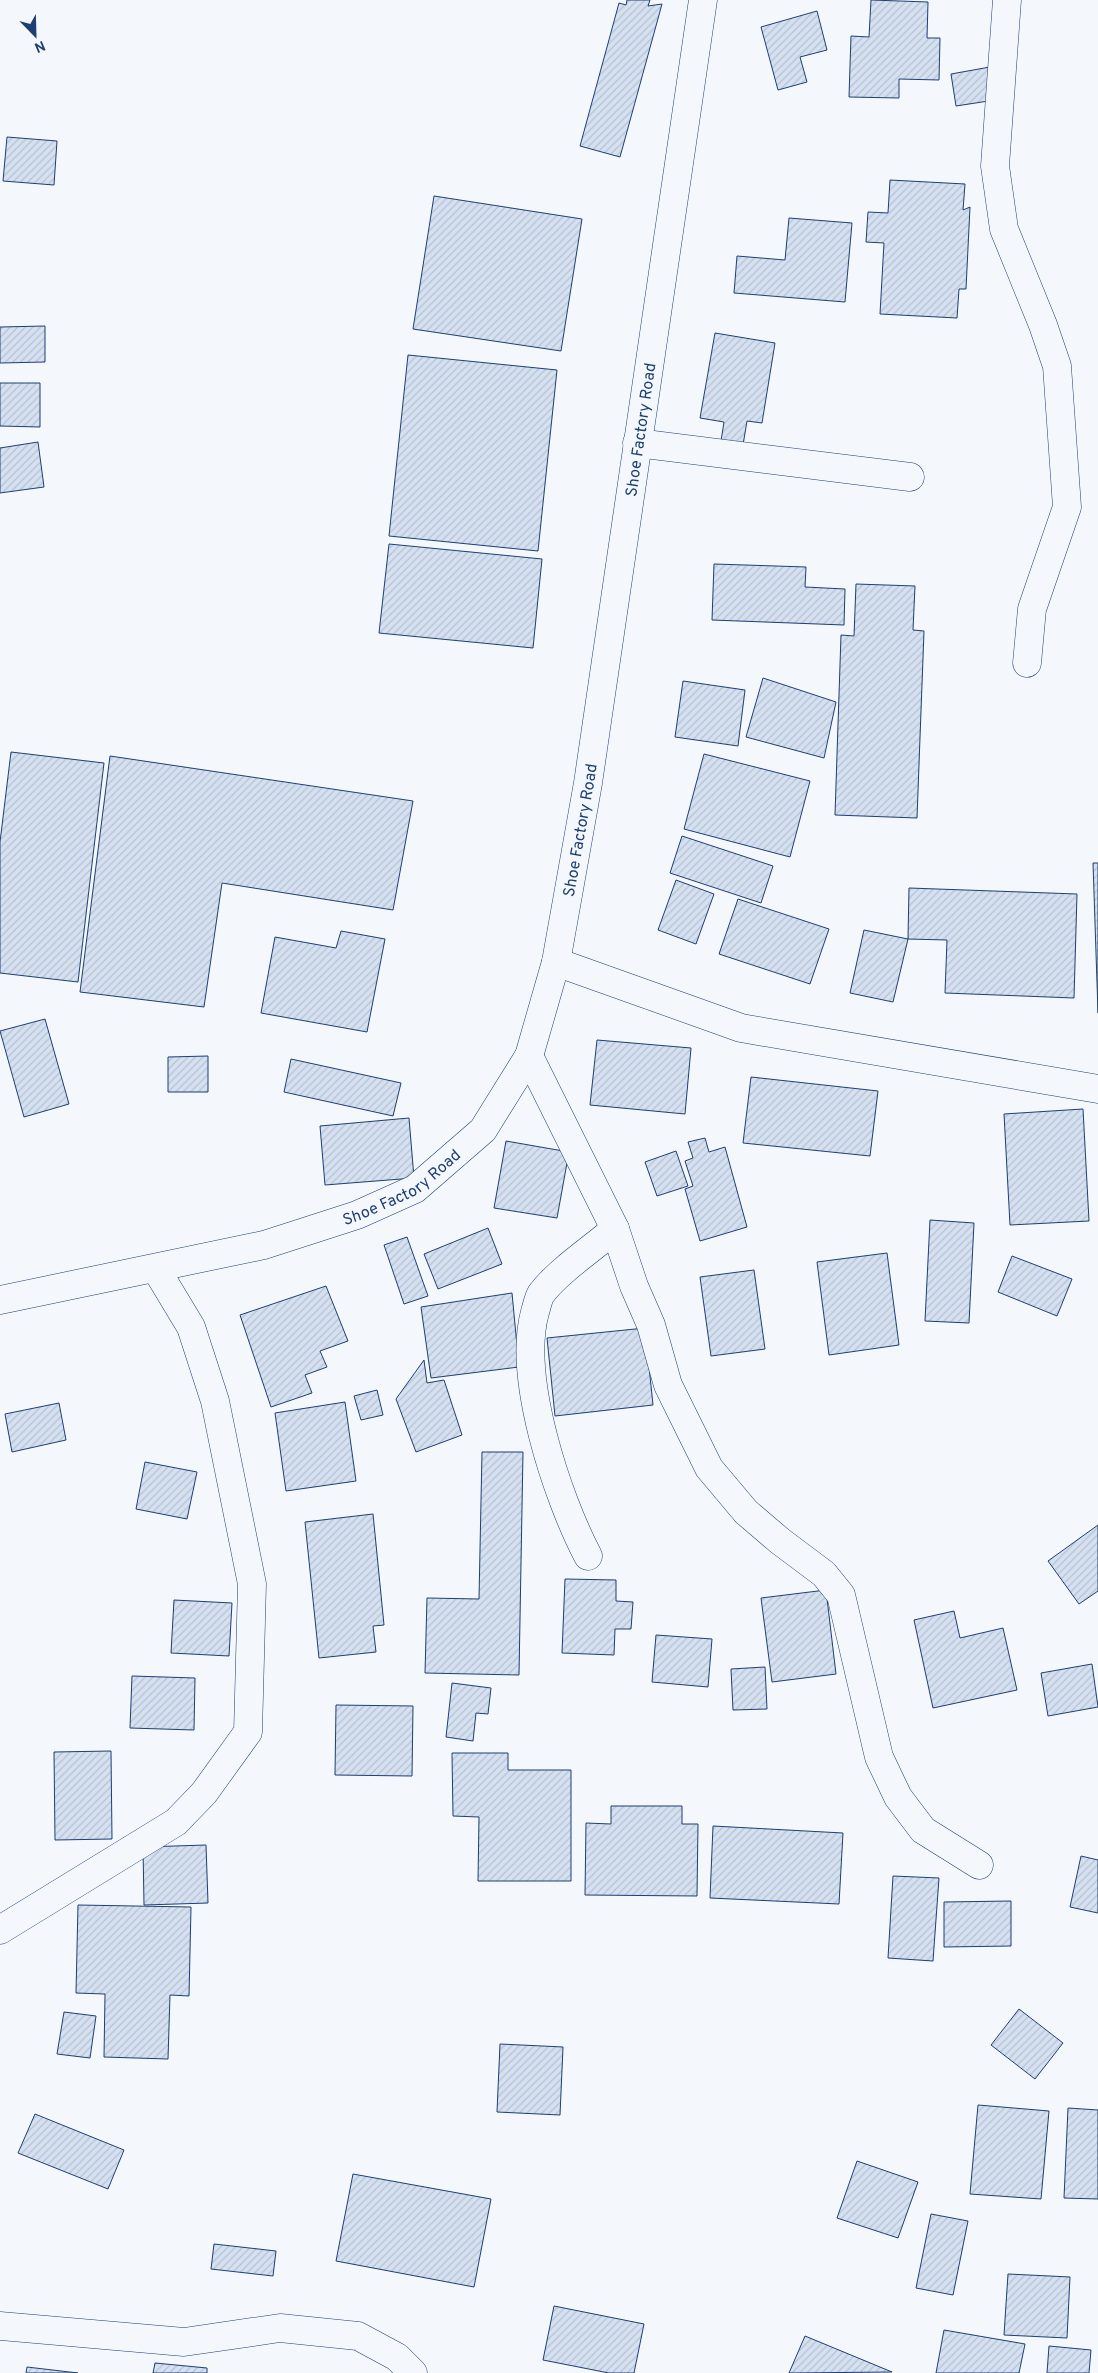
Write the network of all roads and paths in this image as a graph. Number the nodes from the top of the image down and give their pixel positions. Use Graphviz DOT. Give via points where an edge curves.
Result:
graph roads {
  1 [pos="703,0"];
  2 [pos="1007,0"];
  3 [pos="637,443"];
  4 [pos="910,477"];
  5 [pos="1027,663"];
  6 [pos="556,962"];
  7 [pos="529,1056"];
  8 [pos="1098,1089"];
  9 [pos="615,1229"];
  10 [pos="156,1269"];
  11 [pos="0,1300"];
  12 [pos="588,1556"];
  13 [pos="979,1865"];
  14 [pos="0,1930"];
  15 [pos="0,2326"];
  16 [pos="413,2373"];
  1 -- 3 [label="street, Shoe Factory Road"];
  2 -- 5 [label="street" via="995,166 1004,229 1057,366 1067,507 1032,609"];
  3 -- 4 [label="street"];
  3 -- 6 [label="street, Shoe Factory Road" via="588,783"];
  6 -- 7 [label="street, Shoe Factory Road"];
  6 -- 8 [label="street" via="742,1028"];
  7 -- 9 [label="street"];
  7 -- 10 [label="street, Shoe Factory Road" via="483,1130 415,1189 357,1215 264,1245"];
  9 -- 12 [label="street" via="562,1272 540,1295 530,1332 530,1364 538,1414 561,1494"];
  9 -- 13 [label="street" via="651,1325 668,1385 709,1468 746,1512 824,1574 842,1595 879,1757 898,1797 923,1830"];
  10 -- 11 [label="street, Shoe Factory Road"];
  10 -- 14 [label="street" via="191,1327 215,1401 252,1584 248,1732 204,1794 176,1822"];
  15 -- 16 [label="street" via="184,2342 280,2328 358,2336 397,2358"];
}
